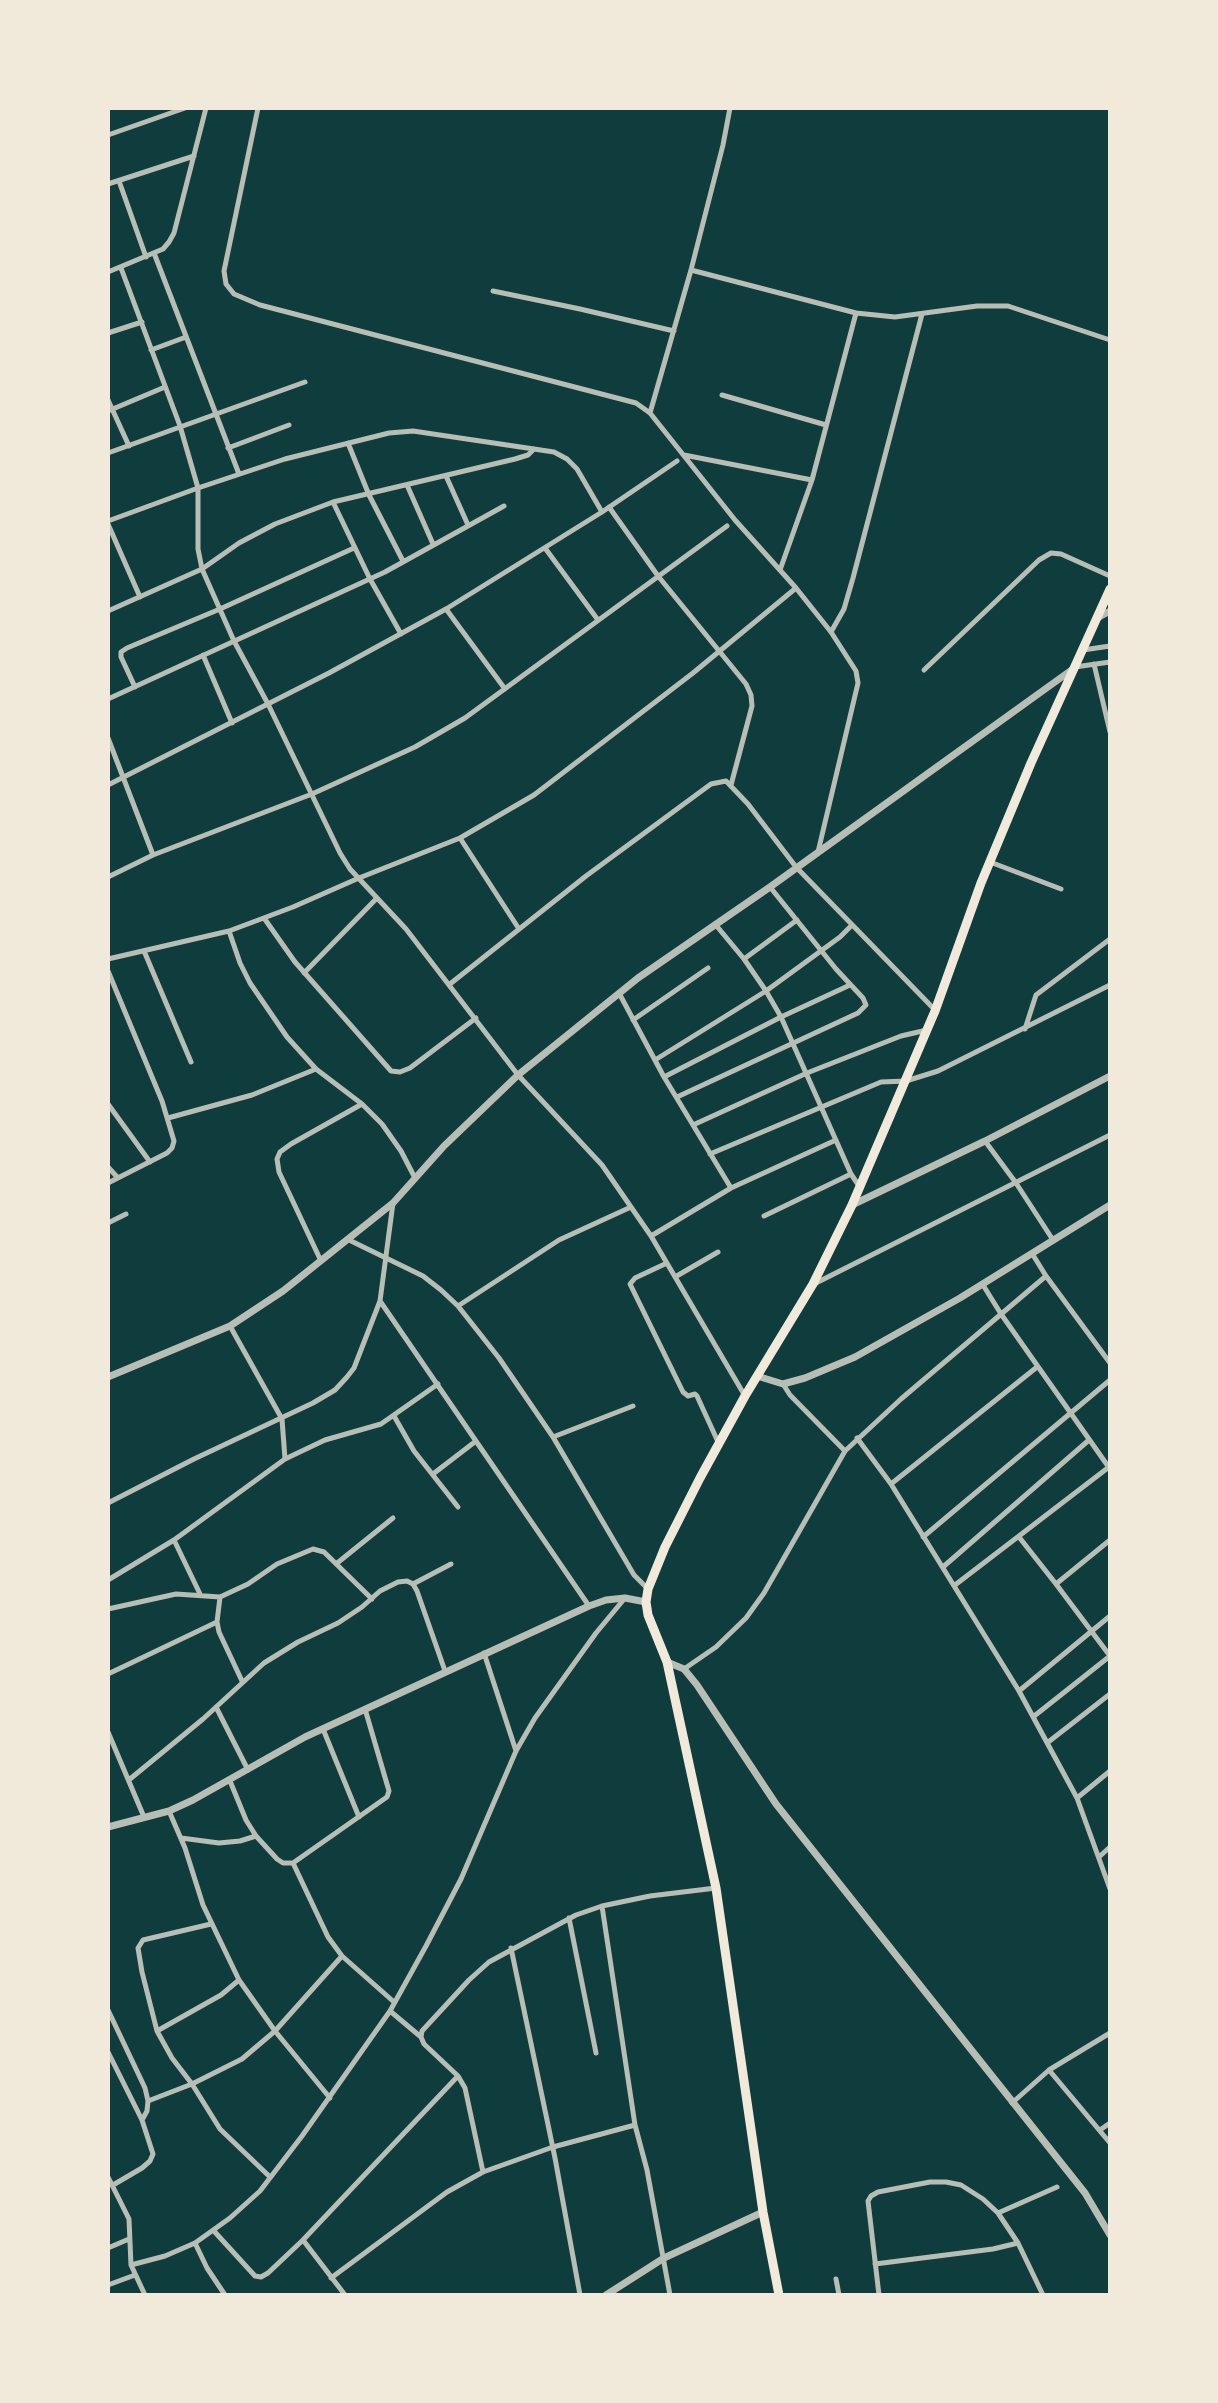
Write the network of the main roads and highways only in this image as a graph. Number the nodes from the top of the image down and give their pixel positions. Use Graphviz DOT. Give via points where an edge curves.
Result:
graph roads {
  1 [pos="1110,589"];
  2 [pos="779,2295"];
  1 -- 2 [label="highway" via="1031,763 935,1011 852,1205 813,1284 718,1444 664,1547 648,1589 648,1615 667,1662 716,1888 763,2212"];
}
